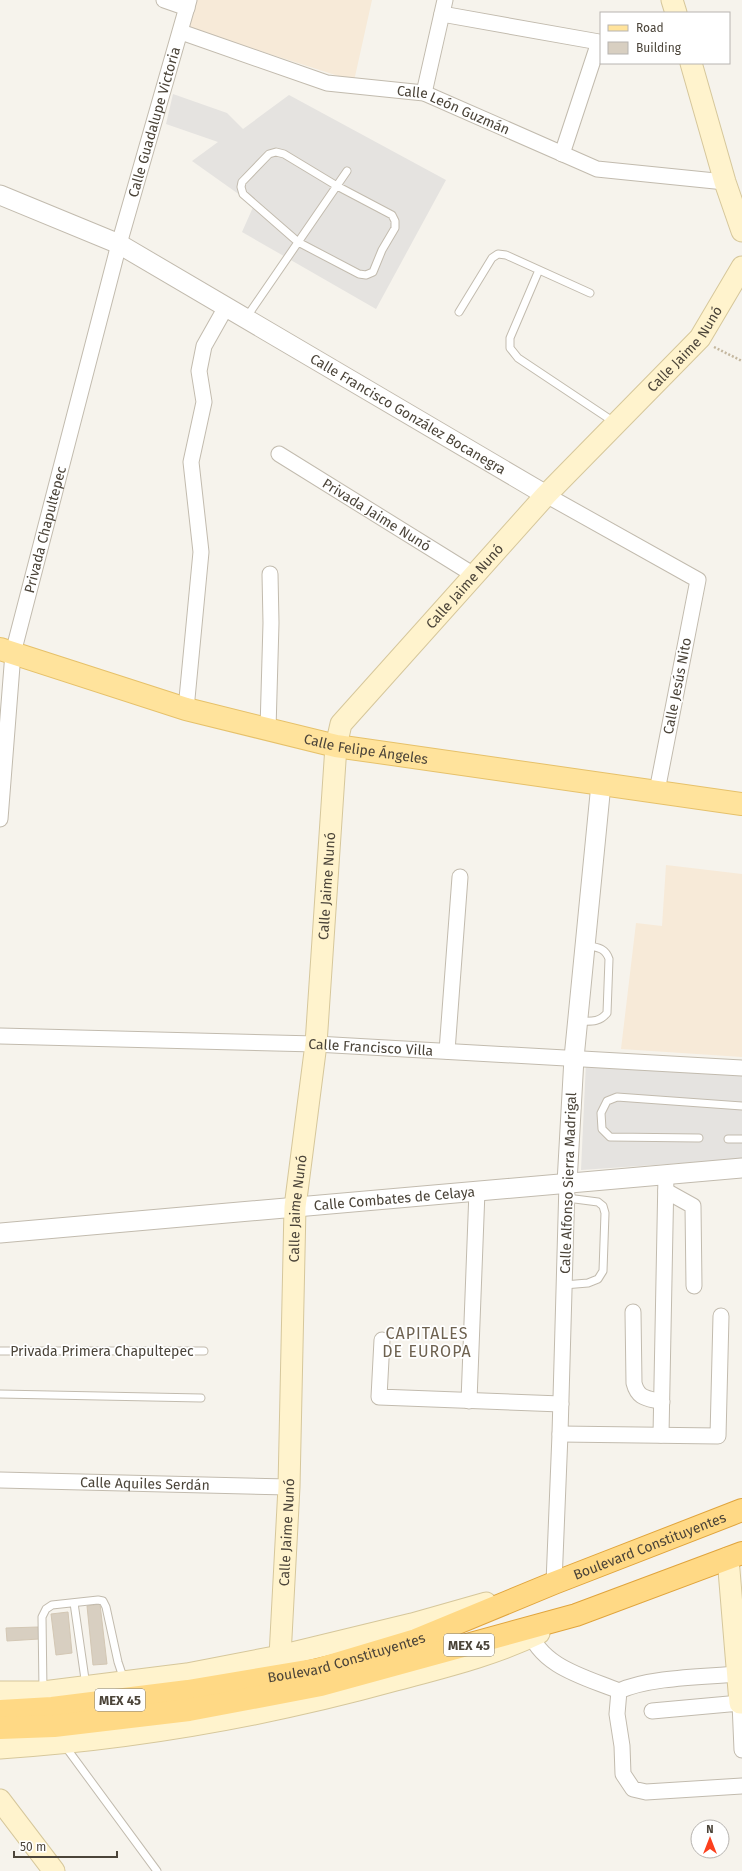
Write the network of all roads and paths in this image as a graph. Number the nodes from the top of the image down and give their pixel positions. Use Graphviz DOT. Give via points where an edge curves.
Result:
graph roads {
  1 [pos="164,0"];
  2 [pos="672,0"];
  3 [pos="188,4"];
  4 [pos="444,7"];
  5 [pos="676,12"];
  6 [pos="181,32"];
  7 [pos="691,64"];
  8 [pos="424,93"];
  9 [pos="562,154"];
  10 [pos="347,171"];
  11 [pos="726,182"];
  12 [pos="337,186"];
  13 [pos="0,194"];
  14 [pos="742,231"];
  15 [pos="298,242"];
  16 [pos="119,244"];
  17 [pos="742,267"];
  18 [pos="539,270"];
  19 [pos="590,293"];
  20 [pos="226,307"];
  21 [pos="459,312"];
  22 [pos="246,319"];
  23 [pos="700,338"];
  24 [pos="742,361"];
  25 [pos="616,423"];
  26 [pos="278,454"];
  27 [pos="546,494"];
  28 [pos="270,574"];
  29 [pos="474,575"];
  30 [pos="698,580"];
  31 [pos="7,651"];
  32 [pos="186,709"];
  33 [pos="268,729"];
  34 [pos="336,746"];
  35 [pos="601,784"];
  36 [pos="657,791"];
  37 [pos="742,804"];
  38 [pos="0,819"];
  39 [pos="460,877"];
  40 [pos="584,945"];
  41 [pos="578,1022"];
  42 [pos="0,1036"];
  43 [pos="316,1044"];
  44 [pos="447,1051"];
  45 [pos="574,1058"];
  46 [pos="742,1068"];
  47 [pos="742,1106"];
  48 [pos="699,1138"];
  49 [pos="742,1138"];
  50 [pos="728,1139"];
  51 [pos="742,1168"];
  52 [pos="666,1183"];
  53 [pos="567,1190"];
  54 [pos="477,1191"];
  55 [pos="295,1207"];
  56 [pos="0,1233"];
  57 [pos="564,1285"];
  58 [pos="694,1286"];
  59 [pos="633,1312"];
  60 [pos="721,1316"];
  61 [pos="382,1340"];
  62 [pos="204,1350"];
  63 [pos="0,1351"];
  64 [pos="0,1394"];
  65 [pos="202,1398"];
  66 [pos="469,1401"];
  67 [pos="662,1402"];
  68 [pos="561,1404"];
  69 [pos="560,1434"];
  70 [pos="661,1435"];
  71 [pos="0,1480"];
  72 [pos="289,1487"];
  73 [pos="742,1510"];
  74 [pos="735,1556"];
  75 [pos="554,1583"];
  76 [pos="74,1603"];
  77 [pos="737,1619"];
  78 [pos="529,1632"];
  79 [pos="280,1656"];
  80 [pos="740,1673"];
  81 [pos="125,1682"];
  82 [pos="86,1687"];
  83 [pos="619,1691"];
  84 [pos="0,1692"];
  85 [pos="43,1692"];
  86 [pos="188,1700"];
  87 [pos="741,1703"];
  88 [pos="0,1711"];
  89 [pos="652,1711"];
  90 [pos="0,1728"];
  91 [pos="64,1744"];
  92 [pos="0,1748"];
  93 [pos="742,1750"];
  94 [pos="742,1786"];
  95 [pos="0,1800"];
  96 [pos="54,1871"];
  97 [pos="157,1871"];
  1 -- 3 [label="street"];
  2 -- 5 [label="main road"];
  3 -- 6 [label="street, Calle Guadalupe Victoria"];
  4 -- 8 [label="street"];
  4 -- 9 [label="street" via="599,42"];
  6 -- 8 [label="street, Calle León Guzmán" via="327,83"];
  6 -- 16 [label="street, Calle Guadalupe Victoria"];
  7 -- 11 [label="main road"];
  8 -- 9 [label="street, Calle León Guzmán"];
  9 -- 11 [label="street, Calle León Guzmán" via="596,169"];
  10 -- 12 [label="lane"];
  11 -- 14 [label="main road"];
  12 -- 15 [label="lane"];
  12 -- 15 [label="lane" via="284,154 276,152 269,154 242,182 243,194"];
  12 -- 15 [label="lane" via="392,215 395,221 395,228 373,272 359,274"];
  13 -- 16 [label="street, Calle Francisco González Bocanegra"];
  15 -- 22 [label="lane"];
  16 -- 20 [label="street, Calle Francisco González Bocanegra"];
  16 -- 31 [label="street, Privada Chapultepec"];
  17 -- 23 [label="main road, Calle Jaime Nunó"];
  18 -- 19 [label="lane"];
  18 -- 21 [label="lane" via="498,254 492,258"];
  18 -- 25 [label="lane" via="510,338 510,348 518,358"];
  20 -- 22 [label="street, Calle Francisco González Bocanegra"];
  20 -- 32 [label="street" via="204,346 199,371 204,402 191,462 201,552"];
  22 -- 27 [label="street, Calle Francisco González Bocanegra"];
  23 -- 24 [label="path" via="723,353"];
  23 -- 25 [label="main road, Calle Jaime Nunó"];
  25 -- 27 [label="main road, Calle Jaime Nunó"];
  26 -- 29 [label="street, Privada Jaime Nunó"];
  27 -- 29 [label="main road, Calle Jaime Nunó"];
  27 -- 30 [label="street, Calle Francisco González Bocanegra"];
  28 -- 33 [label="street"];
  29 -- 34 [label="main road, Calle Jaime Nunó" via="341,724"];
  30 -- 36 [label="street, Calle Jesús Nito"];
  31 -- 32 [label="main road, Calle Felipe Ángeles"];
  31 -- 38 [label="street, Privada Chapultepec"];
  32 -- 33 [label="main road, Calle Felipe Ángeles"];
  33 -- 34 [label="main road, Calle Felipe Ángeles"];
  34 -- 35 [label="main road, Calle Felipe Ángeles"];
  34 -- 43 [label="main road, Calle Jaime Nunó"];
  35 -- 36 [label="main road, Calle Felipe Ángeles"];
  35 -- 40 [label="street, Calle Alfonso Sierra Madrigal"];
  36 -- 37 [label="main road, Calle Felipe Ángeles"];
  39 -- 44 [label="street"];
  40 -- 41 [label="street, Calle Alfonso Sierra Madrigal"];
  40 -- 41 [label="lane" via="607,952 607,1013 596,1022"];
  41 -- 45 [label="street, Calle Alfonso Sierra Madrigal"];
  42 -- 43 [label="street, Calle Francisco Villa"];
  43 -- 44 [label="street, Calle Francisco Villa"];
  43 -- 55 [label="main road, Calle Jaime Nunó"];
  44 -- 45 [label="street, Calle Francisco Villa"];
  45 -- 46 [label="street, Calle Francisco Villa"];
  45 -- 53 [label="street, Calle Alfonso Sierra Madrigal"];
  47 -- 48 [label="lane" via="617,1097 607,1101 602,1113 602,1129 610,1137"];
  49 -- 50 [label="lane"];
  51 -- 52 [label="street, Calle Combates de Celaya"];
  52 -- 53 [label="street, Calle Combates de Celaya"];
  52 -- 58 [label="street" via="693,1206"];
  52 -- 67 [label="street"];
  53 -- 54 [label="street, Calle Combates de Celaya"];
  53 -- 57 [label="street, Calle Alfonso Sierra Madrigal"];
  53 -- 57 [label="lane" via="598,1202 603,1206 605,1213 603,1271 598,1279 588,1283"];
  54 -- 55 [label="street, Calle Combates de Celaya"];
  54 -- 66 [label="street"];
  55 -- 56 [label="street, Calle Combates de Celaya"];
  55 -- 72 [label="main road, Calle Jaime Nunó"];
  57 -- 68 [label="street, Calle Alfonso Sierra Madrigal"];
  59 -- 67 [label="street" via="636,1392 643,1397"];
  60 -- 70 [label="street" via="718,1436"];
  61 -- 66 [label="street" via="379,1397"];
  62 -- 63 [label="lane, Privada Primera Chapultepec"];
  64 -- 65 [label="lane"];
  66 -- 68 [label="street"];
  67 -- 70 [label="street"];
  68 -- 69 [label="street, Calle Alfonso Sierra Madrigal"];
  69 -- 70 [label="street"];
  69 -- 75 [label="street, Calle Alfonso Sierra Madrigal"];
  71 -- 72 [label="street, Calle Aquiles Serdán"];
  72 -- 79 [label="main road, Calle Jaime Nunó"];
  73 -- 75 [label="highway, Boulevard Constituyentes / MEX 45"];
  74 -- 77 [label="main road"];
  74 -- 78 [label="highway, Boulevard Constituyentes / MEX 45"];
  75 -- 79 [label="main road" via="412,1624"];
  75 -- 86 [label="highway, Boulevard Constituyentes / MEX 45" via="416,1640 320,1669"];
  76 -- 81 [label="lane" via="103,1601"];
  76 -- 82 [label="lane"];
  76 -- 85 [label="lane" via="52,1605 46,1608 42,1617"];
  77 -- 80 [label="main road"];
  78 -- 83 [label="street" via="540,1652 558,1666"];
  78 -- 86 [label="highway, Boulevard Constituyentes / MEX 45" via="321,1685"];
  78 -- 91 [label="main road" via="472,1659 324,1700 192,1726"];
  79 -- 81 [label="main road" via="187,1674"];
  80 -- 83 [label="street" via="646,1683"];
  80 -- 87 [label="main road"];
  81 -- 82 [label="main road"];
  82 -- 85 [label="main road"];
  83 -- 94 [label="street" via="617,1714 623,1774 633,1789 646,1792"];
  84 -- 85 [label="main road"];
  86 -- 88 [label="highway, Boulevard Constituyentes / MEX 45"];
  86 -- 90 [label="highway, Boulevard Constituyentes / MEX 45" via="54,1726"];
  87 -- 89 [label="street"];
  87 -- 93 [label="street"];
  91 -- 92 [label="main road"];
  91 -- 97 [label="lane"];
  95 -- 96 [label="main road"];
}
